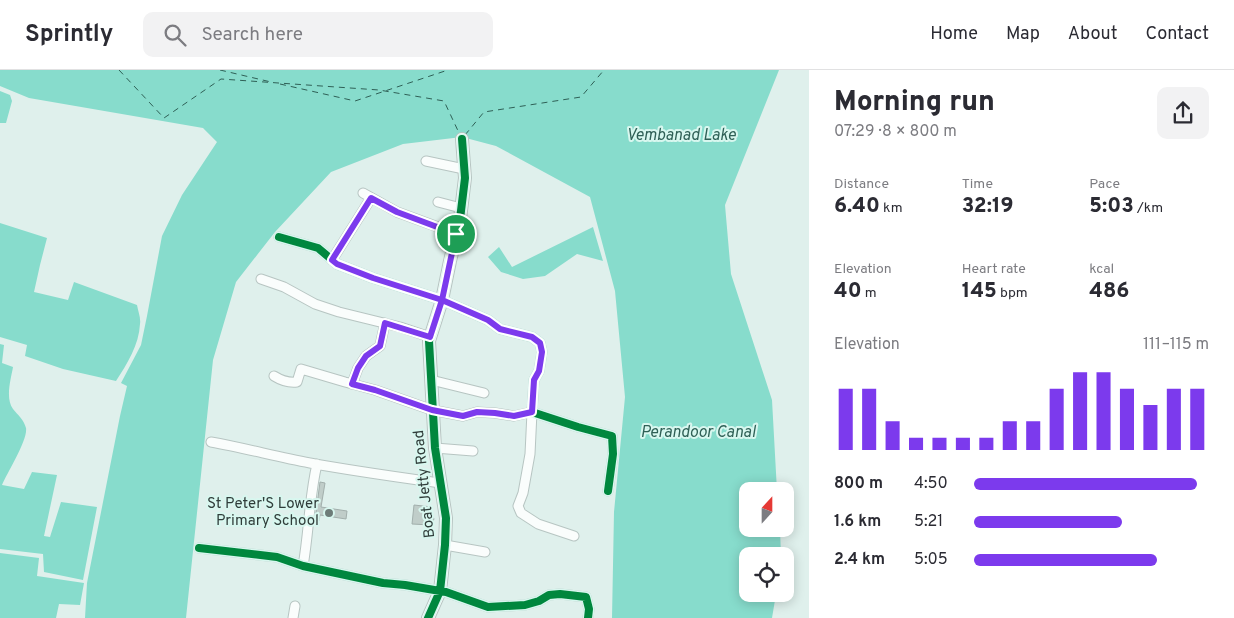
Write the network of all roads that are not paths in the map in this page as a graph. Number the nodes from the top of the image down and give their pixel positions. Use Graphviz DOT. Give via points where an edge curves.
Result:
graph roads {
  1 [pos="462,138"];
  2 [pos="426,161"];
  3 [pos="464,169"];
  4 [pos="438,202"];
  5 [pos="462,208"];
  6 [pos="456,234"];
  7 [pos="279,237"];
  8 [pos="332,260"];
  9 [pos="261,279"];
  10 [pos="442,300"];
  11 [pos="385,323"];
  12 [pos="430,337"];
  13 [pos="274,376"];
  14 [pos="431,380"];
  15 [pos="352,384"];
  16 [pos="484,392"];
  17 [pos="432,410"];
  18 [pos="532,412"];
  19 [pos="211,442"];
  20 [pos="435,448"];
  21 [pos="473,451"];
  22 [pos="317,464"];
  23 [pos="440,483"];
  24 [pos="608,491"];
  25 [pos="574,536"];
  26 [pos="445,545"];
  27 [pos="199,548"];
  28 [pos="485,552"];
  29 [pos="303,566"];
  30 [pos="440,591"];
  31 [pos="295,606"];
  32 [pos="293,618"];
  33 [pos="428,618"];
  34 [pos="588,618"];
  1 -- 3 [label="street, Boat Jetty Road"];
  2 -- 3 [label="street"];
  3 -- 5 [label="street, Boat Jetty Road"];
  4 -- 5 [label="street"];
  5 -- 6 [label="street, Boat Jetty Road"];
  6 -- 8 [label="street" via="397,212 367,196"];
  6 -- 10 [label="street, Boat Jetty Road"];
  7 -- 8 [label="street" via="318,248"];
  8 -- 10 [label="street" via="373,278"];
  9 -- 11 [label="street" via="315,304"];
  10 -- 12 [label="street, Boat Jetty Road"];
  10 -- 18 [label="street" via="488,320 500,329 532,337 540,343 542,352 534,380"];
  11 -- 12 [label="street"];
  11 -- 15 [label="street" via="380,346 366,356"];
  12 -- 14 [label="street, Boat Jetty Road"];
  13 -- 15 [label="street" via="281,381 297,382 301,369"];
  14 -- 16 [label="street"];
  14 -- 17 [label="street, Boat Jetty Road"];
  15 -- 17 [label="street"];
  17 -- 18 [label="street" via="463,416 477,412 514,416"];
  17 -- 20 [label="street, Boat Jetty Road"];
  18 -- 24 [label="street" via="612,436"];
  18 -- 25 [label="street" via="530,454 518,506 521,513 538,524"];
  19 -- 22 [label="street"];
  20 -- 21 [label="street"];
  20 -- 23 [label="street, Boat Jetty Road"];
  22 -- 23 [label="street"];
  22 -- 29 [label="street"];
  23 -- 26 [label="street, Boat Jetty Road" via="446,518"];
  26 -- 28 [label="street"];
  26 -- 30 [label="street, Boat Jetty Road"];
  27 -- 29 [label="street" via="277,557"];
  29 -- 30 [label="street"];
  30 -- 33 [label="street, Boat Jetty Road"];
  30 -- 34 [label="street" via="488,607 525,605 549,595 586,597"];
  31 -- 32 [label="street"];
}
